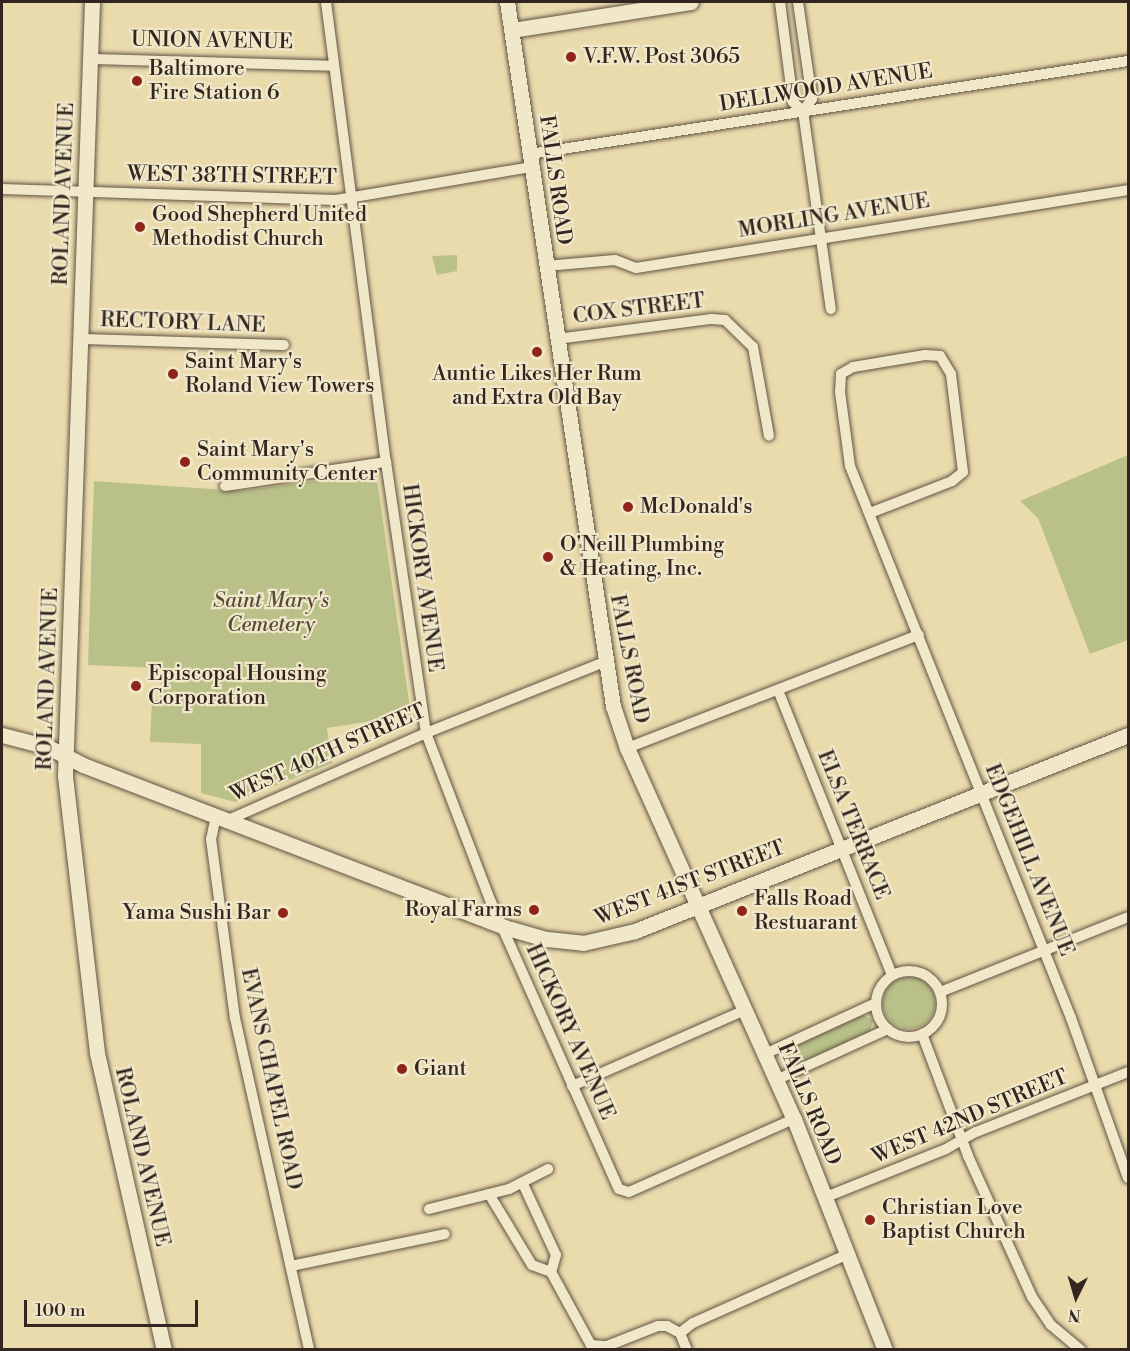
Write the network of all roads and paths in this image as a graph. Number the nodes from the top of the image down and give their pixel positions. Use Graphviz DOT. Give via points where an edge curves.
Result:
graph roads {
  1 [pos="92,2"];
  2 [pos="326,2"];
  3 [pos="507,2"];
  4 [pos="691,2"];
  5 [pos="780,2"];
  6 [pos="798,2"];
  7 [pos="512,30"];
  8 [pos="90,59"];
  9 [pos="1128,61"];
  10 [pos="334,66"];
  11 [pos="803,111"];
  12 [pos="531,160"];
  13 [pos="2,189"];
  14 [pos="1128,190"];
  15 [pos="85,192"];
  16 [pos="350,197"];
  17 [pos="819,238"];
  18 [pos="546,266"];
  19 [pos="831,309"];
  20 [pos="80,339"];
  21 [pos="557,339"];
  22 [pos="284,345"];
  23 [pos="769,436"];
  24 [pos="386,462"];
  25 [pos="225,486"];
  26 [pos="870,513"];
  27 [pos="919,635"];
  28 [pos="604,663"];
  29 [pos="778,690"];
  30 [pos="426,733"];
  31 [pos="2,735"];
  32 [pos="1128,735"];
  33 [pos="627,748"];
  34 [pos="66,755"];
  35 [pos="982,793"];
  36 [pos="222,818"];
  37 [pos="842,848"];
  38 [pos="698,905"];
  39 [pos="1128,917"];
  40 [pos="502,926"];
  41 [pos="1044,951"];
  42 [pos="892,975"];
  43 [pos="940,992"];
  44 [pos="876,1003"];
  45 [pos="745,1010"];
  46 [pos="888,1029"];
  47 [pos="922,1034"];
  48 [pos="765,1054"];
  49 [pos="1128,1072"];
  50 [pos="777,1080"];
  51 [pos="1094,1085"];
  52 [pos="572,1086"];
  53 [pos="794,1119"];
  54 [pos="962,1140"];
  55 [pos="548,1169"];
  56 [pos="1128,1178"];
  57 [pos="523,1184"];
  58 [pos="489,1194"];
  59 [pos="826,1197"];
  60 [pos="429,1209"];
  61 [pos="445,1234"];
  62 [pos="848,1254"];
  63 [pos="291,1266"];
  64 [pos="551,1272"];
  65 [pos="680,1333"];
  66 [pos="164,1350"];
  67 [pos="309,1350"];
  68 [pos="687,1350"];
  69 [pos="885,1350"];
  70 [pos="1081,1350"];
  1 -- 8 [label="main road, ROLAND AVENUE"];
  2 -- 10 [label="street, HICKORY AVENUE"];
  3 -- 7 [label="main road, FALLS ROAD"];
  4 -- 7 [label="main road"];
  5 -- 11 [label="street" via="793,102"];
  6 -- 11 [label="street" via="812,99"];
  7 -- 12 [label="main road, FALLS ROAD"];
  8 -- 10 [label="street, UNION AVENUE"];
  8 -- 15 [label="main road, ROLAND AVENUE"];
  9 -- 11 [label="street, DELLWOOD AVENUE"];
  10 -- 16 [label="street, HICKORY AVENUE"];
  11 -- 12 [label="street, DELLWOOD AVENUE"];
  11 -- 17 [label="street"];
  12 -- 16 [label="street, WEST 38TH STREET"];
  12 -- 18 [label="main road, FALLS ROAD"];
  13 -- 15 [label="street, WEST 38TH STREET"];
  14 -- 17 [label="street, MORLING AVENUE"];
  15 -- 16 [label="street, WEST 38TH STREET" via="336,200"];
  15 -- 20 [label="main road, ROLAND AVENUE"];
  16 -- 24 [label="street, HICKORY AVENUE"];
  17 -- 18 [label="street, MORLING AVENUE" via="636,268 615,260"];
  17 -- 19 [label="street"];
  18 -- 21 [label="main road, FALLS ROAD"];
  20 -- 22 [label="street, RECTORY LANE"];
  20 -- 34 [label="main road, ROLAND AVENUE"];
  21 -- 23 [label="street, COX STREET" via="725,320 753,347"];
  21 -- 28 [label="main road, FALLS ROAD"];
  24 -- 25 [label="street"];
  24 -- 30 [label="street, HICKORY AVENUE"];
  26 -- 26 [label="street, EDGEHILL AVENUE" via="850,466 840,392 842,375 852,368 925,355 940,356 951,374 963,472 952,481"];
  26 -- 27 [label="street, EDGEHILL AVENUE"];
  27 -- 29 [label="street"];
  27 -- 35 [label="street, EDGEHILL AVENUE"];
  28 -- 30 [label="street, WEST 40TH STREET"];
  28 -- 33 [label="main road, FALLS ROAD"];
  29 -- 33 [label="street"];
  29 -- 37 [label="street, ELSA TERRACE"];
  30 -- 36 [label="street, WEST 40TH STREET"];
  30 -- 40 [label="street, HICKORY AVENUE"];
  31 -- 34 [label="main road, WEST 40TH STREET"];
  32 -- 35 [label="main road, WEST 41ST STREET"];
  33 -- 38 [label="main road, FALLS ROAD"];
  34 -- 36 [label="main road, WEST 40TH STREET"];
  34 -- 66 [label="main road, ROLAND AVENUE" via="71,846 89,1006"];
  35 -- 37 [label="main road, WEST 41ST STREET"];
  35 -- 41 [label="street, EDGEHILL AVENUE"];
  36 -- 40 [label="main road, WEST 41ST STREET"];
  36 -- 63 [label="street, EVANS CHAPEL ROAD" via="211,839 229,987"];
  37 -- 38 [label="main road, WEST 41ST STREET"];
  37 -- 42 [label="street, ELSA TERRACE"];
  38 -- 40 [label="main road, WEST 41ST STREET" via="621,936 583,943 547,939"];
  38 -- 45 [label="main road, FALLS ROAD"];
  39 -- 41 [label="street"];
  40 -- 52 [label="street, HICKORY AVENUE"];
  41 -- 43 [label="street"];
  41 -- 51 [label="street, EDGEHILL AVENUE"];
  42 -- 43 [label="street" via="920,973 932,980"];
  42 -- 44 [label="street" via="881,987"];
  43 -- 47 [label="street" via="938,1020"];
  44 -- 46 [label="street" via="879,1017"];
  44 -- 48 [label="street"];
  45 -- 48 [label="main road, FALLS ROAD"];
  45 -- 52 [label="street"];
  46 -- 47 [label="street" via="901,1035"];
  46 -- 50 [label="street"];
  47 -- 54 [label="street"];
  48 -- 50 [label="main road, FALLS ROAD"];
  49 -- 51 [label="street, WEST 42ND STREET"];
  50 -- 53 [label="main road, FALLS ROAD"];
  51 -- 54 [label="street, WEST 42ND STREET"];
  51 -- 56 [label="street, EDGEHILL AVENUE"];
  52 -- 53 [label="street, HICKORY AVENUE" via="624,1193"];
  53 -- 59 [label="main road, FALLS ROAD"];
  54 -- 59 [label="street, WEST 42ND STREET"];
  54 -- 70 [label="street" via="1032,1298 1051,1324"];
  55 -- 57 [label="street"];
  57 -- 58 [label="street"];
  57 -- 64 [label="street" via="556,1255"];
  58 -- 60 [label="street"];
  58 -- 64 [label="street" via="532,1265"];
  59 -- 62 [label="main road, FALLS ROAD"];
  61 -- 63 [label="street"];
  62 -- 65 [label="street" via="693,1323"];
  62 -- 69 [label="main road, FALLS ROAD"];
  63 -- 67 [label="street, EVANS CHAPEL ROAD"];
  64 -- 65 [label="street" via="591,1345 607,1346 658,1326"];
  65 -- 68 [label="street"];
}
